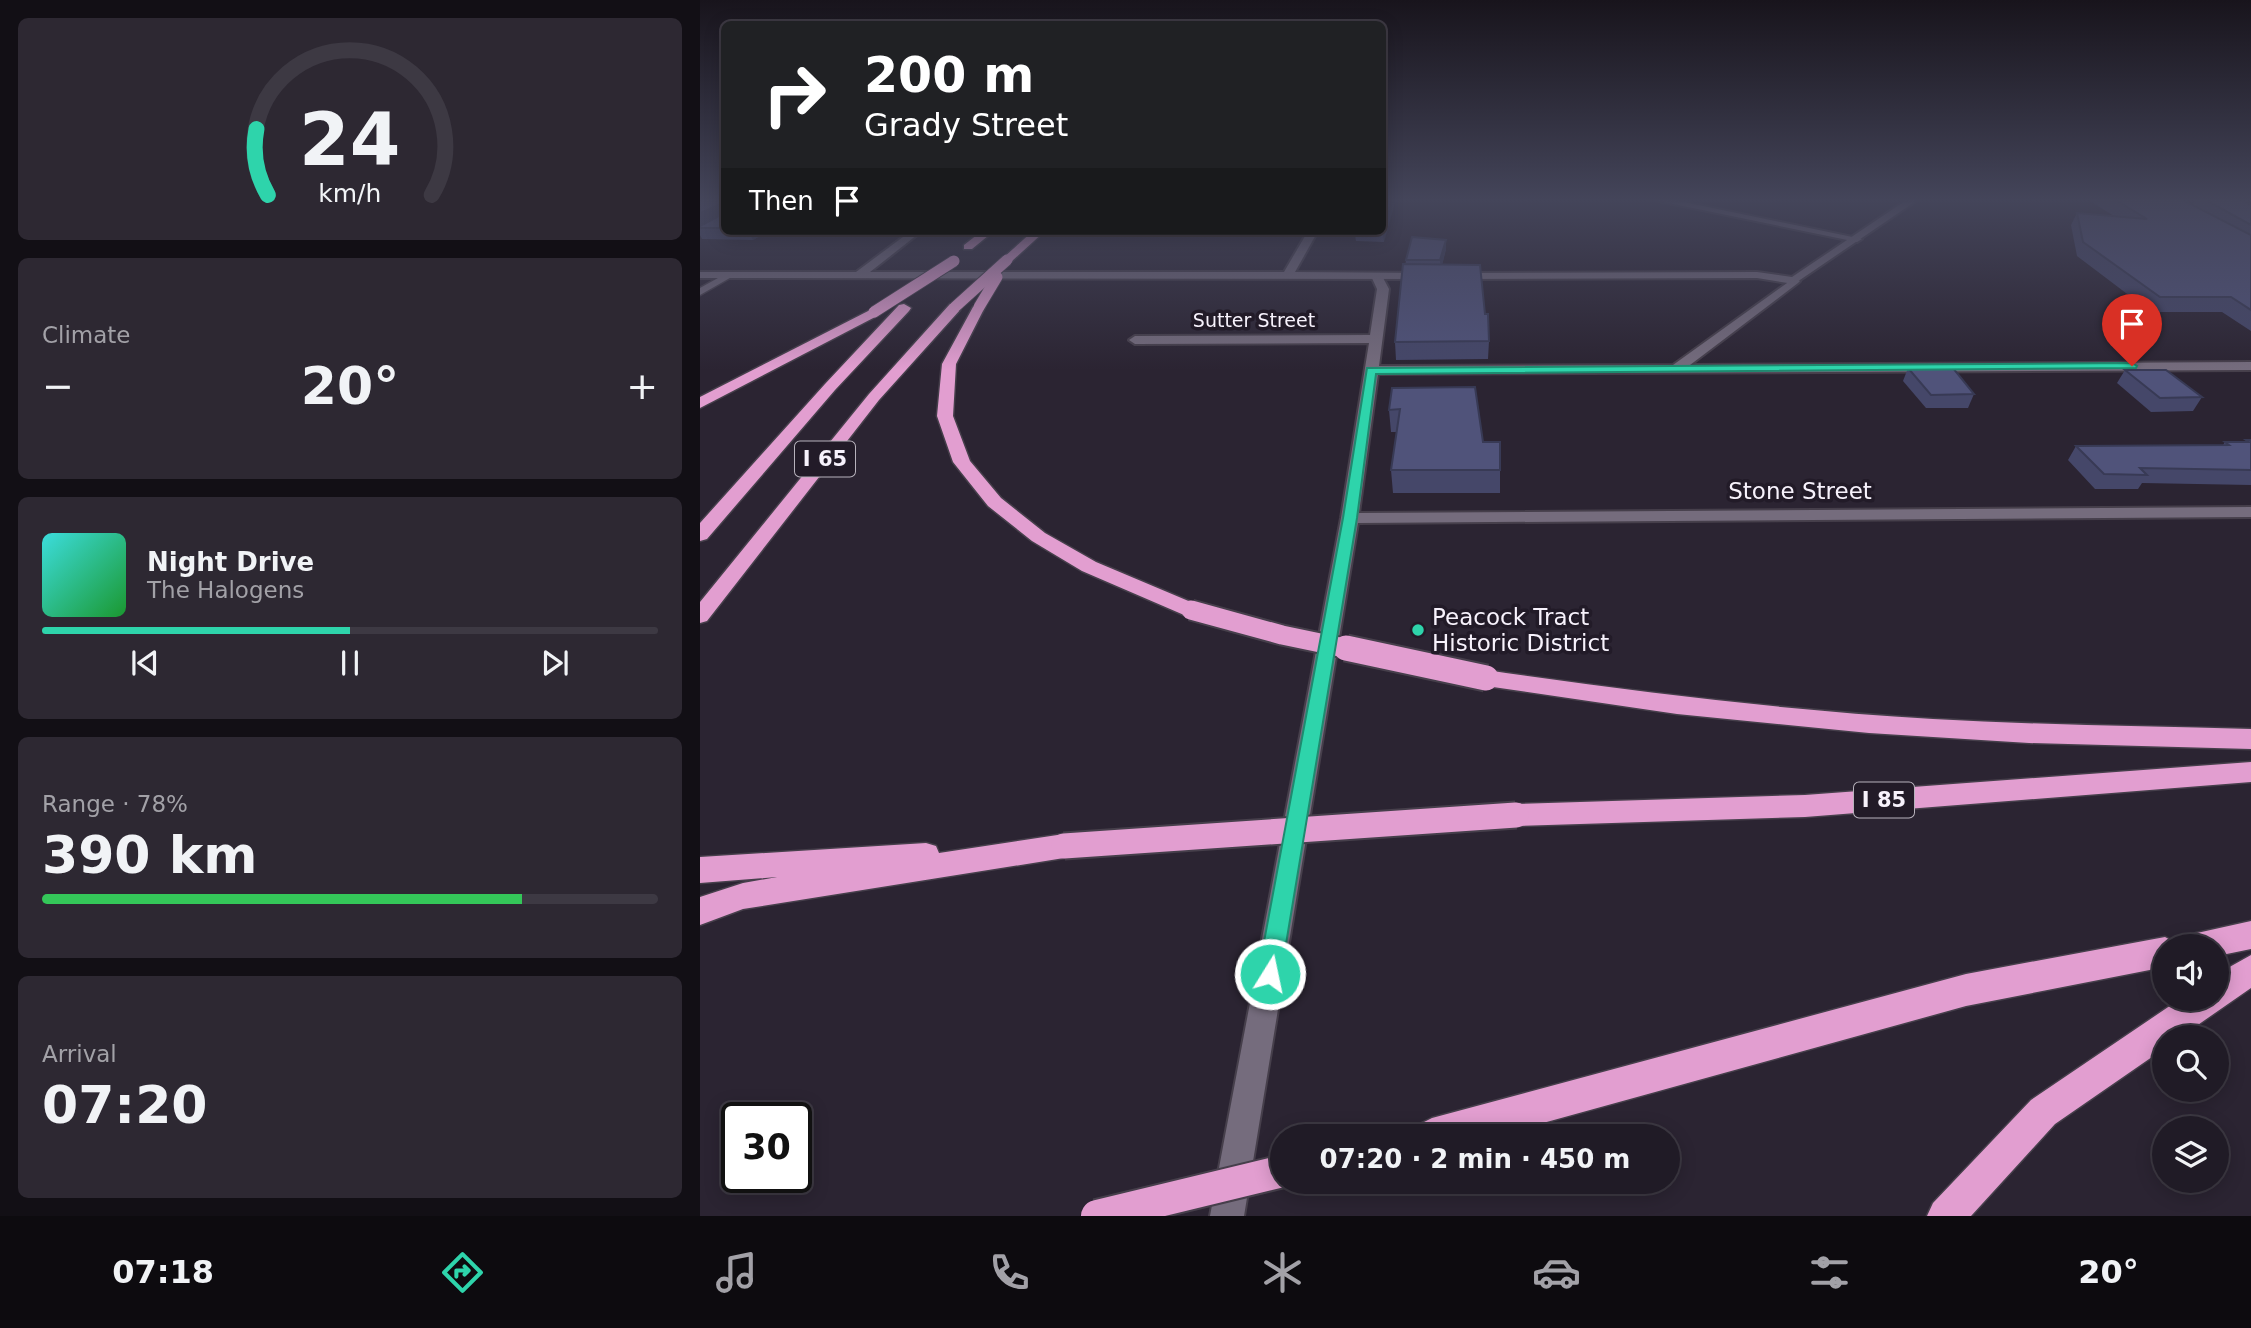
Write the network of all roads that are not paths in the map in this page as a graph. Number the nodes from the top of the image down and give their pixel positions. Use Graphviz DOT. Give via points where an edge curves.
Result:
graph roads {
  1 [pos="884,256"];
  2 [pos="959,256"];
  3 [pos="1012,256"];
  4 [pos="1297,256"];
  5 [pos="1832,256"];
  6 [pos="1007,260"];
  7 [pos="954,261"];
  8 [pos="700,275"];
  9 [pos="730,275"];
  10 [pos="859,275"];
  11 [pos="1288,276"];
  12 [pos="1377,276"];
  13 [pos="1794,281"];
  14 [pos="700,292"];
  15 [pos="1374,339"];
  16 [pos="1135,340"];
  17 [pos="2251,366"];
  18 [pos="1678,367"];
  19 [pos="1371,370"];
  20 [pos="700,403"];
  21 [pos="2251,512"];
  22 [pos="1350,518"];
  23 [pos="700,535"];
  24 [pos="700,616"];
  25 [pos="2251,739"];
  26 [pos="2251,772"];
  27 [pos="1064,846"];
  28 [pos="700,870"];
  29 [pos="700,911"];
  30 [pos="2251,935"];
  31 [pos="2229,939"];
  32 [pos="2152,954"];
  33 [pos="2251,970"];
  34 [pos="2229,985"];
  35 [pos="2190,1011"];
  36 [pos="1475,1124"];
  37 [pos="1270,1174"];
  38 [pos="1097,1216"];
  39 [pos="1227,1216"];
  40 [pos="1946,1216"];
  1 -- 10 [label="street"];
  2 -- 7 [label="highway, I 65"];
  3 -- 6 [label="highway, I 65"];
  4 -- 11 [label="street"];
  5 -- 13 [label="street"];
  6 -- 24 [label="highway, I 65, bridge" via="955,307 874,397"];
  6 -- 25 [label="highway, bridge" via="951,354 944,389 948,425 963,463 995,502 1041,540 1103,576 1191,610 1294,638 1486,678 1643,701 1868,724 2059,735"];
  7 -- 20 [label="highway, bridge" via="874,312"];
  7 -- 23 [label="highway, I 65, bridge" via="830,387"];
  8 -- 9 [label="street"];
  9 -- 10 [label="street"];
  9 -- 14 [label="lane"];
  10 -- 11 [label="street"];
  11 -- 12 [label="street"];
  12 -- 13 [label="street" via="1757,275"];
  12 -- 15 [label="street" via="1383,289"];
  13 -- 18 [label="street"];
  15 -- 16 [label="street, Sutter Street"];
  15 -- 19 [label="street"];
  17 -- 18 [label="street"];
  18 -- 19 [label="street"];
  19 -- 22 [label="street"];
  21 -- 22 [label="street, Stone Street"];
  22 -- 39 [label="street"];
  26 -- 27 [label="highway, I 85, bridge" via="1805,806 1516,815"];
  27 -- 28 [label="highway"];
  27 -- 29 [label="highway" via="743,896"];
  30 -- 31 [label="highway"];
  32 -- 36 [label="highway" via="1966,989"];
  33 -- 34 [label="highway"];
  35 -- 40 [label="highway" via="2043,1112"];
  37 -- 38 [label="highway, bridge"];
}
